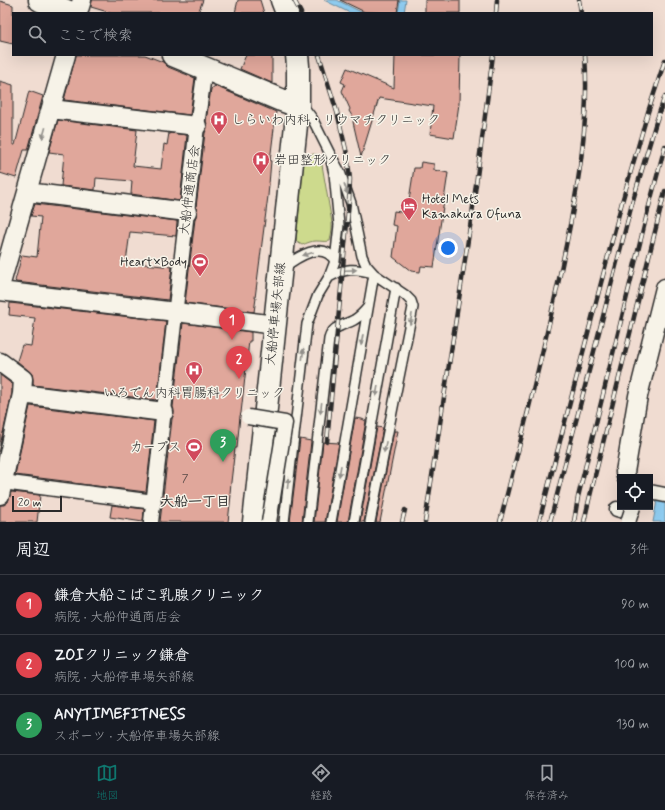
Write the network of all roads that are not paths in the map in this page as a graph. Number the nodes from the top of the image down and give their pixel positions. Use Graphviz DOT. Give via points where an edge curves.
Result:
graph roads {
  1 [pos="40,0"];
  2 [pos="82,0"];
  3 [pos="69,12"];
  4 [pos="78,12"];
  5 [pos="66,56"];
  6 [pos="175,56"];
  7 [pos="297,56"];
  8 [pos="205,68"];
  9 [pos="298,106"];
  10 [pos="51,109"];
  11 [pos="197,126"];
  12 [pos="330,154"];
  13 [pos="27,192"];
  14 [pos="188,212"];
  15 [pos="335,261"];
  16 [pos="281,269"];
  17 [pos="374,274"];
  18 [pos="329,278"];
  19 [pos="0,287"];
  20 [pos="396,288"];
  21 [pos="665,288"];
  22 [pos="0,291"];
  23 [pos="368,306"];
  24 [pos="176,312"];
  25 [pos="275,325"];
  26 [pos="0,362"];
  27 [pos="22,394"];
  28 [pos="164,412"];
  29 [pos="248,417"];
  30 [pos="6,441"];
  31 [pos="625,474"];
  32 [pos="1,489"];
  33 [pos="653,493"];
  34 [pos="665,495"];
  35 [pos="154,502"];
  36 [pos="151,522"];
  37 [pos="254,522"];
  38 [pos="270,522"];
  39 [pos="284,522"];
  40 [pos="308,522"];
  41 [pos="331,522"];
  42 [pos="354,522"];
  43 [pos="370,522"];
  1 -- 3 [label="main road"];
  2 -- 4 [label="street"];
  5 -- 10 [label="street"];
  6 -- 8 [label="main road"];
  7 -- 9 [label="main road, 大船停車場矢部線"];
  8 -- 9 [label="main road"];
  8 -- 11 [label="street, 大船仲通商店会"];
  9 -- 12 [label="lane" via="306,110 312,118"];
  9 -- 16 [label="main road, 大船停車場矢部線"];
  10 -- 11 [label="street"];
  10 -- 13 [label="street, one-way"];
  11 -- 14 [label="street, 大船仲通商店会"];
  12 -- 15 [label="lane" via="339,225"];
  12 -- 17 [label="lane, one-way" via="340,172 351,203 362,256"];
  13 -- 14 [label="street"];
  13 -- 19 [label="street"];
  14 -- 24 [label="street, 大船仲通商店会"];
  15 -- 16 [label="lane, one-way" via="329,254 321,251 296,258"];
  15 -- 18 [label="lane"];
  16 -- 25 [label="main road, 大船停車場矢部線"];
  18 -- 17 [label="lane, one-way" via="348,269"];
  17 -- 20 [label="lane"];
  17 -- 23 [label="lane"];
  39 -- 18 [label="lane, one-way" via="307,324 318,295"];
  20 -- 42 [label="lane, one-way"];
  20 -- 43 [label="lane, one-way" via="411,301 413,307"];
  21 -- 31 [label="street" via="638,396"];
  22 -- 24 [label="street"];
  23 -- 40 [label="lane, one-way" via="354,320 335,329 329,339"];
  23 -- 41 [label="lane, one-way"];
  24 -- 25 [label="street"];
  24 -- 28 [label="street, 大船仲通商店会"];
  25 -- 37 [label="main road, 大船停車場矢部線"];
  26 -- 27 [label="street" via="23,379"];
  27 -- 28 [label="street"];
  27 -- 30 [label="street"];
  28 -- 35 [label="street, 大船仲通商店会"];
  29 -- 38 [label="street, bridge" via="285,423"];
  30 -- 32 [label="street"];
  32 -- 35 [label="street"];
  33 -- 34 [label="street"];
  35 -- 36 [label="street, 大船仲通商店会"];
}
